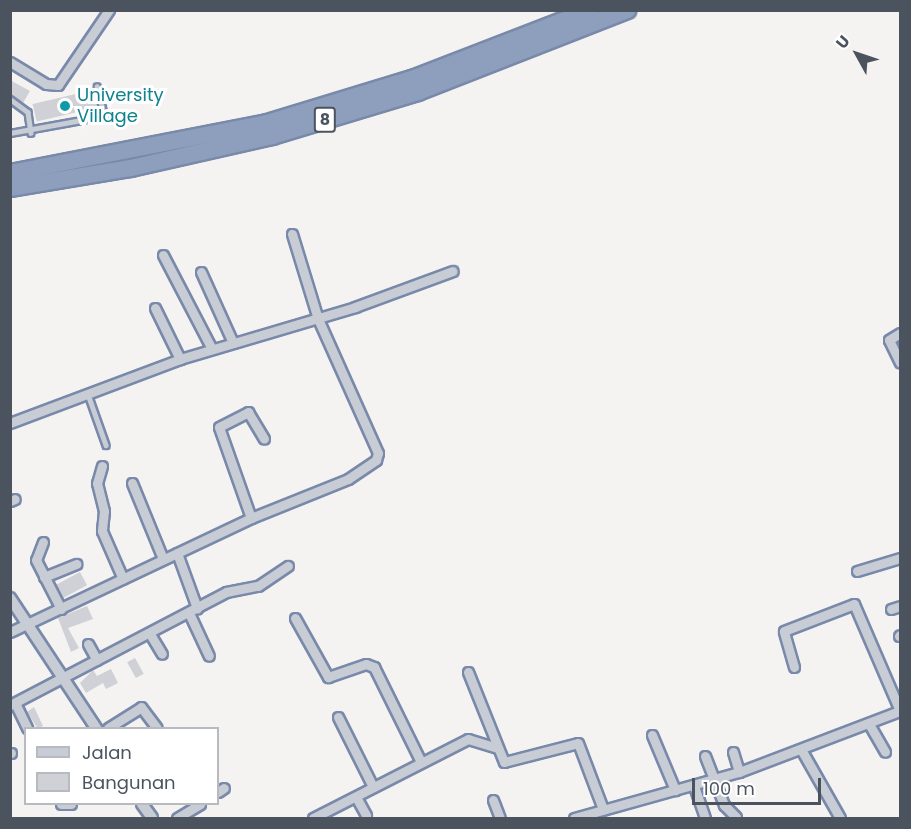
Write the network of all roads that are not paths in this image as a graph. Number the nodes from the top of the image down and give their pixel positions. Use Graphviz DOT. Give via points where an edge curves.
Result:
graph roads {
  1 [pos="109,10"];
  2 [pos="591,10"];
  3 [pos="627,10"];
  4 [pos="10,62"];
  5 [pos="97,87"];
  6 [pos="10,99"];
  7 [pos="31,132"];
  8 [pos="10,133"];
  9 [pos="10,173"];
  10 [pos="10,188"];
  11 [pos="292,234"];
  12 [pos="163,255"];
  13 [pos="453,271"];
  14 [pos="201,272"];
  15 [pos="155,308"];
  16 [pos="318,319"];
  17 [pos="900,333"];
  18 [pos="233,344"];
  19 [pos="212,349"];
  20 [pos="180,358"];
  21 [pos="900,363"];
  22 [pos="89,397"];
  23 [pos="10,423"];
  24 [pos="264,439"];
  25 [pos="106,445"];
  26 [pos="102,466"];
  27 [pos="132,483"];
  28 [pos="251,518"];
  29 [pos="43,542"];
  30 [pos="177,553"];
  31 [pos="900,558"];
  32 [pos="163,559"];
  33 [pos="77,564"];
  34 [pos="288,566"];
  35 [pos="857,571"];
  36 [pos="44,577"];
  37 [pos="123,579"];
  38 [pos="10,598"];
  39 [pos="900,606"];
  40 [pos="61,609"];
  41 [pos="891,609"];
  42 [pos="193,611"];
  43 [pos="295,618"];
  44 [pos="24,626"];
  45 [pos="10,632"];
  46 [pos="150,634"];
  47 [pos="88,644"];
  48 [pos="162,654"];
  49 [pos="209,656"];
  50 [pos="97,660"];
  51 [pos="794,667"];
  52 [pos="468,672"];
  53 [pos="63,678"];
  54 [pos="13,704"];
  55 [pos="900,711"];
  56 [pos="338,717"];
  57 [pos="869,724"];
  58 [pos="26,727"];
  59 [pos="95,727"];
  60 [pos="111,727"];
  61 [pos="156,727"];
  62 [pos="652,735"];
  63 [pos="497,748"];
  64 [pos="802,751"];
  65 [pos="733,752"];
  66 [pos="885,752"];
  67 [pos="705,756"];
  68 [pos="421,762"];
  69 [pos="739,772"];
  70 [pos="713,780"];
  71 [pos="693,786"];
  72 [pos="374,787"];
  73 [pos="675,790"];
  74 [pos="356,797"];
  75 [pos="493,800"];
  76 [pos="198,805"];
  77 [pos="603,809"];
  78 [pos="366,815"];
  79 [pos="736,817"];
  80 [pos="177,819"];
  81 [pos="313,819"];
  82 [pos="500,819"];
  83 [pos="574,819"];
  84 [pos="705,819"];
  85 [pos="840,819"];
  1 -- 4 [label="street" via="58,85 46,84"];
  2 -- 9 [label="highway, 8" via="412,79 267,123"];
  3 -- 10 [label="highway, 8" via="418,92 272,136 131,168"];
  5 -- 7 [label="lane" via="104,116"];
  6 -- 7 [label="lane" via="28,112"];
  7 -- 8 [label="lane"];
  11 -- 16 [label="street"];
  12 -- 19 [label="street"];
  13 -- 16 [label="street"];
  14 -- 18 [label="street"];
  15 -- 20 [label="street"];
  16 -- 18 [label="street"];
  16 -- 28 [label="street" via="379,456 348,479"];
  17 -- 21 [label="street" via="889,340"];
  18 -- 19 [label="street"];
  19 -- 20 [label="street"];
  20 -- 22 [label="street"];
  22 -- 23 [label="street"];
  22 -- 25 [label="lane"];
  24 -- 28 [label="street" via="248,412 219,427"];
  26 -- 37 [label="street" via="98,483 104,511 102,531"];
  27 -- 32 [label="street"];
  28 -- 30 [label="street"];
  29 -- 36 [label="street" via="36,560"];
  30 -- 32 [label="street"];
  30 -- 42 [label="street"];
  31 -- 35 [label="street"];
  32 -- 37 [label="street"];
  33 -- 36 [label="street"];
  34 -- 42 [label="street" via="258,586 226,592"];
  36 -- 40 [label="street"];
  37 -- 40 [label="street"];
  38 -- 44 [label="street"];
  39 -- 41 [label="street"];
  40 -- 44 [label="street"];
  42 -- 46 [label="street"];
  42 -- 49 [label="street"];
  43 -- 68 [label="street" via="327,677 366,664 374,667"];
  44 -- 45 [label="street"];
  44 -- 53 [label="street"];
  46 -- 48 [label="street"];
  46 -- 50 [label="street"];
  47 -- 50 [label="street"];
  50 -- 53 [label="street"];
  51 -- 55 [label="street" via="784,631 854,604"];
  52 -- 63 [label="street"];
  53 -- 54 [label="street"];
  53 -- 59 [label="street"];
  54 -- 58 [label="street"];
  55 -- 57 [label="street"];
  56 -- 72 [label="street"];
  57 -- 64 [label="street"];
  57 -- 66 [label="street"];
  60 -- 61 [label="street" via="141,707"];
  62 -- 73 [label="street"];
  63 -- 68 [label="street" via="468,739"];
  63 -- 77 [label="street" via="509,763 578,743"];
  64 -- 69 [label="street"];
  64 -- 85 [label="street"];
  65 -- 69 [label="street"];
  67 -- 70 [label="street"];
  68 -- 72 [label="street"];
  69 -- 70 [label="street"];
  70 -- 71 [label="street"];
  70 -- 79 [label="street" via="726,808"];
  71 -- 73 [label="street"];
  71 -- 84 [label="street"];
  72 -- 74 [label="street"];
  73 -- 77 [label="street"];
  74 -- 78 [label="street"];
  74 -- 81 [label="street"];
  75 -- 82 [label="street"];
  76 -- 80 [label="street"];
  77 -- 83 [label="street"];
}
